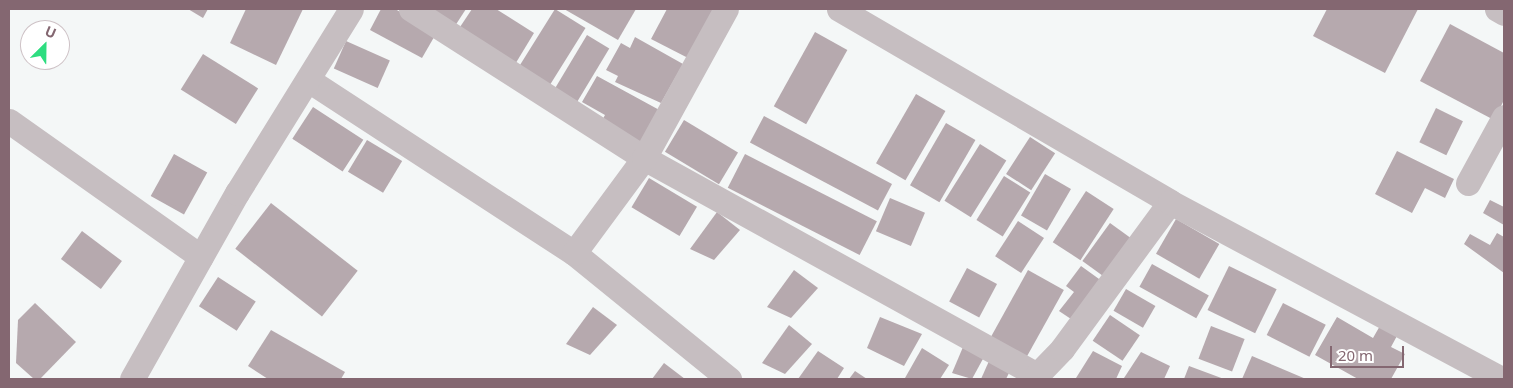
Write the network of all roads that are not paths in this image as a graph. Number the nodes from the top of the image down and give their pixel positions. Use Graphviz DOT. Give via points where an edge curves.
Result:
graph roads {
  1 [pos="351,9"];
  2 [pos="411,9"];
  3 [pos="726,9"];
  4 [pos="840,9"];
  5 [pos="1497,9"];
  6 [pos="1504,13"];
  7 [pos="310,81"];
  8 [pos="1504,117"];
  9 [pos="9,121"];
  10 [pos="644,158"];
  11 [pos="1468,182"];
  12 [pos="1170,202"];
  13 [pos="574,253"];
  14 [pos="201,257"];
  15 [pos="1035,377"];
  16 [pos="132,379"];
  17 [pos="729,379"];
  18 [pos="1502,379"];
  1 -- 7 [label="street"];
  2 -- 10 [label="street"];
  3 -- 10 [label="street"];
  4 -- 12 [label="street"];
  5 -- 6 [label="street"];
  7 -- 13 [label="street"];
  7 -- 14 [label="street"];
  8 -- 11 [label="street"];
  9 -- 14 [label="street"];
  10 -- 13 [label="street"];
  10 -- 15 [label="street"];
  12 -- 15 [label="street" via="1062,349"];
  12 -- 18 [label="street"];
  13 -- 17 [label="street"];
  14 -- 16 [label="street"];
}
